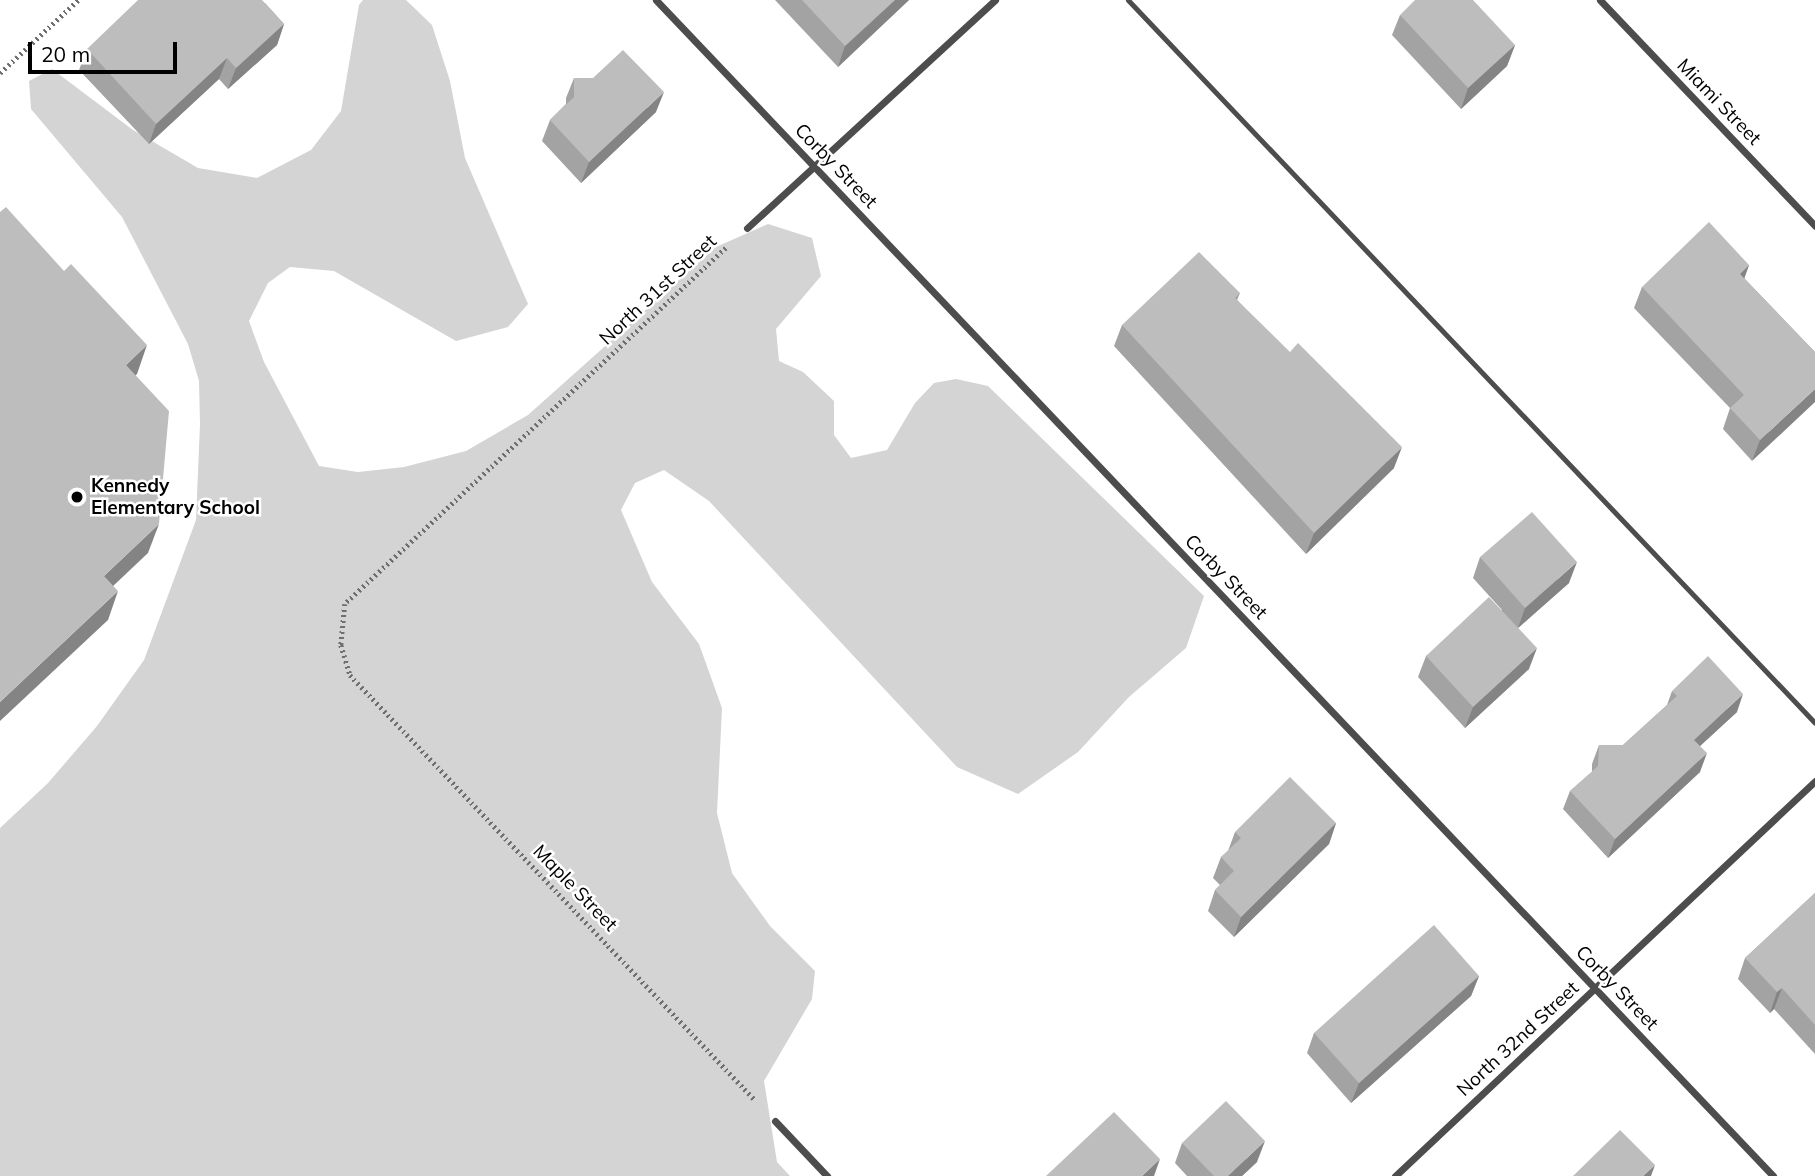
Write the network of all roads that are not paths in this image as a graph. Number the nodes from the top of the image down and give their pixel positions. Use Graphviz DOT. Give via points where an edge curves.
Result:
graph roads {
  1 [pos="656,0"];
  2 [pos="995,0"];
  3 [pos="1128,0"];
  4 [pos="1600,0"];
  5 [pos="814,166"];
  6 [pos="1815,226"];
  7 [pos="747,228"];
  8 [pos="1815,723"];
  9 [pos="1815,781"];
  10 [pos="1595,988"];
  11 [pos="775,1121"];
  12 [pos="827,1176"];
  13 [pos="1395,1176"];
  14 [pos="1773,1176"];
  1 -- 5 [label="street, Corby Street"];
  2 -- 5 [label="street"];
  3 -- 8 [label="lane"];
  4 -- 6 [label="street, Miami Street"];
  5 -- 7 [label="street"];
  5 -- 10 [label="street, Corby Street"];
  9 -- 10 [label="street, North 32nd Street"];
  10 -- 13 [label="street, North 32nd Street"];
  10 -- 14 [label="street, Corby Street"];
  11 -- 12 [label="street"];
}
